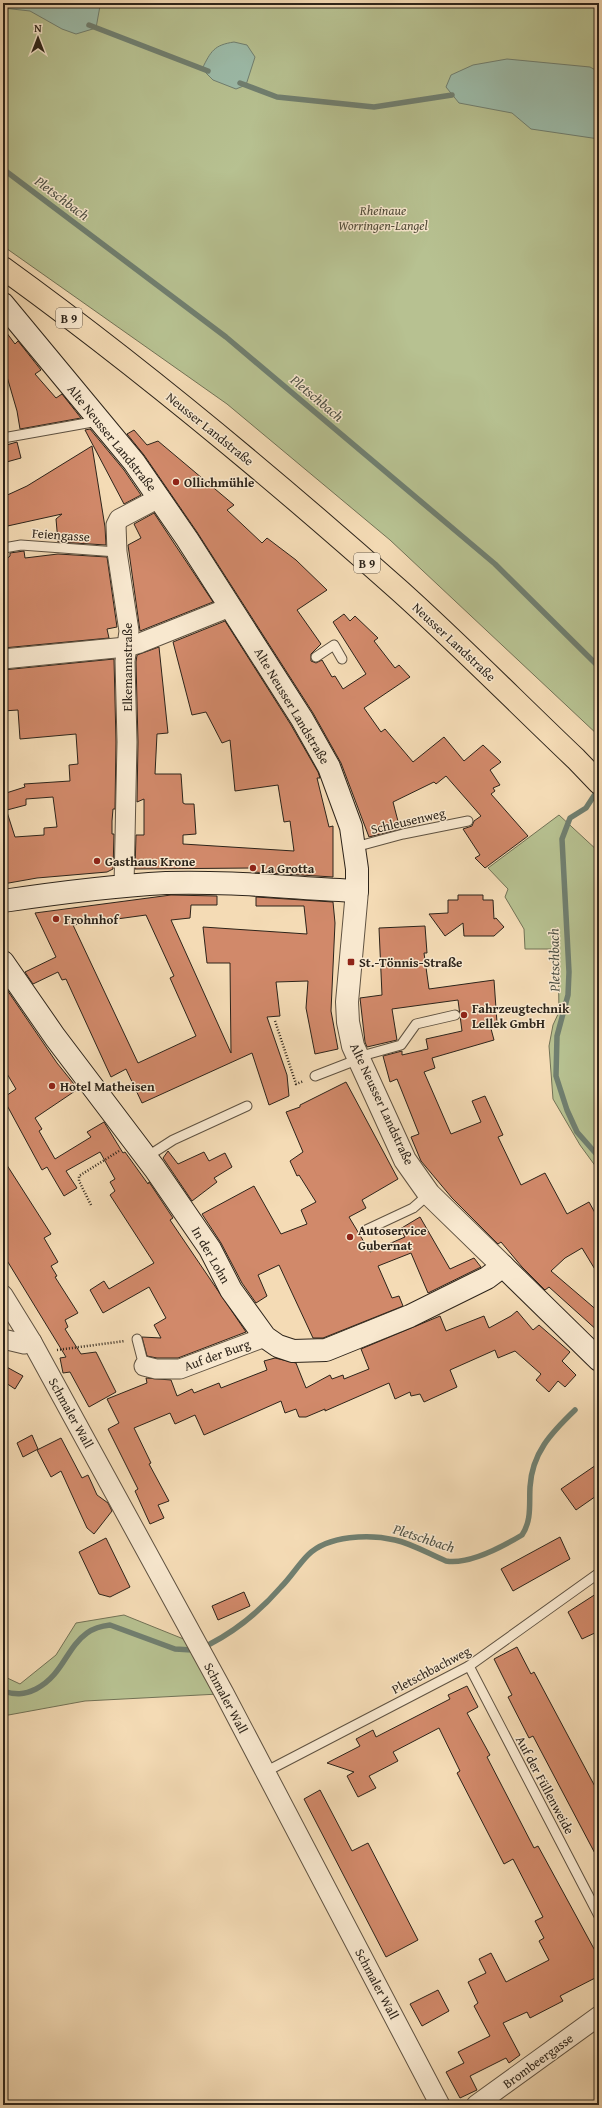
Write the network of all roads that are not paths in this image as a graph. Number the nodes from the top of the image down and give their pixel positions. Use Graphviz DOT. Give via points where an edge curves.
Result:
graph roads {
  1 [pos="3,268"];
  2 [pos="3,305"];
  3 [pos="100,421"];
  4 [pos="3,438"];
  5 [pos="159,498"];
  6 [pos="4,548"];
  7 [pos="117,552"];
  8 [pos="230,607"];
  9 [pos="126,647"];
  10 [pos="316,657"];
  11 [pos="342,658"];
  12 [pos="3,659"];
  13 [pos="599,783"];
  14 [pos="468,820"];
  15 [pos="355,847"];
  16 [pos="124,886"];
  17 [pos="357,891"];
  18 [pos="3,901"];
  19 [pos="3,962"];
  20 [pos="455,1015"];
  21 [pos="359,1058"];
  22 [pos="316,1076"];
  23 [pos="248,1106"];
  24 [pos="140,1150"];
  25 [pos="429,1194"];
  26 [pos="366,1230"];
  27 [pos="503,1266"];
  28 [pos="3,1295"];
  29 [pos="265,1337"];
  30 [pos="3,1339"];
  31 [pos="137,1340"];
  32 [pos="36,1348"];
  33 [pos="599,1360"];
  34 [pos="144,1366"];
  35 [pos="599,1573"];
  36 [pos="469,1666"];
  37 [pos="265,1772"];
  38 [pos="599,1916"];
  39 [pos="599,2016"];
  40 [pos="440,2105"];
  41 [pos="476,2105"];
  1 -- 13 [label="main road, Neusser Landstraße / B 9" via="121,358 254,465 401,592 576,758"];
  2 -- 3 [label="main road, Alte Neusser Landstraße"];
  3 -- 4 [label="lane"];
  3 -- 5 [label="main road, Alte Neusser Landstraße" via="134,462"];
  5 -- 7 [label="street, Elkemannstraße" via="120,519 116,525"];
  5 -- 8 [label="main road, Alte Neusser Landstraße"];
  6 -- 7 [label="lane, Feiengasse" via="21,545"];
  7 -- 9 [label="street, Elkemannstraße" via="129,631"];
  8 -- 9 [label="street"];
  8 -- 15 [label="main road, Alte Neusser Landstraße" via="284,680 329,767 351,827"];
  9 -- 12 [label="street"];
  9 -- 16 [label="street, Elkemannstraße"];
  10 -- 11 [label="lane" via="334,645"];
  14 -- 15 [label="lane, Schleusenweg"];
  15 -- 17 [label="main road, Alte Neusser Landstraße"];
  16 -- 17 [label="main road" via="213,883"];
  16 -- 18 [label="main road"];
  17 -- 21 [label="main road, Alte Neusser Landstraße" via="347,1002 353,1046"];
  19 -- 24 [label="main road, In der Lohn" via="55,1037"];
  20 -- 21 [label="lane" via="416,1024 401,1045"];
  21 -- 22 [label="lane"];
  21 -- 25 [label="main road, Alte Neusser Landstraße" via="405,1160"];
  23 -- 24 [label="lane" via="173,1140"];
  24 -- 29 [label="main road, In der Lohn" via="210,1249 231,1290"];
  25 -- 26 [label="lane" via="413,1208"];
  25 -- 27 [label="main road, Alte Neusser Landstraße"];
  27 -- 29 [label="main road, In der Lohn" via="487,1278 410,1316 326,1350 293,1352"];
  27 -- 33 [label="main road, Alte Neusser Landstraße"];
  28 -- 32 [label="street, Schmaler Wall"];
  29 -- 34 [label="street, Auf der Burg" via="180,1369"];
  30 -- 32 [label="street"];
  31 -- 34 [label="lane"];
  32 -- 37 [label="street, Schmaler Wall"];
  35 -- 36 [label="lane, Pletschbachweg"];
  36 -- 37 [label="lane, Pletschbachweg"];
  36 -- 38 [label="lane, Auf der Füllenweide"];
  37 -- 40 [label="street, Schmaler Wall"];
  39 -- 41 [label="street, Brombeergasse"];
}
